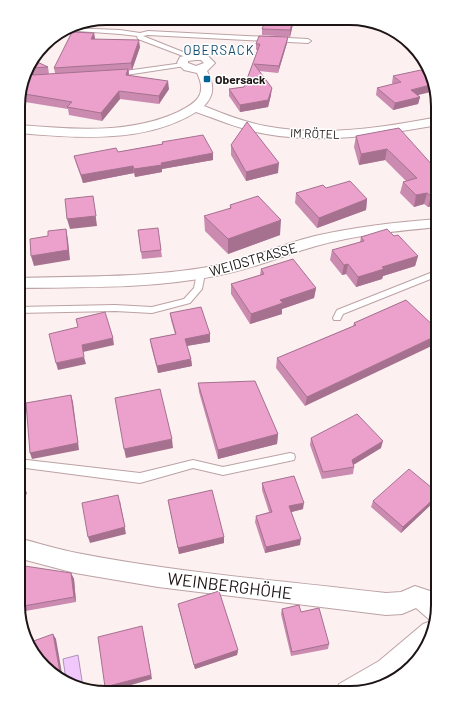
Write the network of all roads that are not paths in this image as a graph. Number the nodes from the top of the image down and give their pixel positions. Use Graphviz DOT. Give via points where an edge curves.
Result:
graph roads {
  1 [pos="78,30"];
  2 [pos="140,35"];
  3 [pos="308,41"];
  4 [pos="191,57"];
  5 [pos="182,65"];
  6 [pos="201,69"];
  7 [pos="110,74"];
  8 [pos="195,108"];
  9 [pos="431,122"];
  10 [pos="25,129"];
  11 [pos="431,224"];
  12 [pos="201,273"];
  13 [pos="431,276"];
  14 [pos="25,283"];
  15 [pos="25,310"];
  16 [pos="337,318"];
  17 [pos="290,457"];
  18 [pos="25,464"];
  19 [pos="25,550"];
  20 [pos="431,606"];
  21 [pos="425,636"];
  22 [pos="361,685"];
  1 -- 2 [label="lane"];
  2 -- 3 [label="lane" via="148,33"];
  2 -- 4 [label="lane" via="140,38"];
  4 -- 5 [label="street" via="183,61"];
  4 -- 6 [label="street" via="202,57 209,61 209,65"];
  5 -- 6 [label="street" via="190,69"];
  5 -- 7 [label="lane" via="136,74"];
  6 -- 8 [label="street" via="207,79 208,91"];
  8 -- 9 [label="street, IM RÖTEL" via="265,130 306,134 366,132"];
  8 -- 10 [label="street" via="175,119 127,131"];
  11 -- 12 [label="street, WEIDSTRASSE" via="385,228 315,241 221,270"];
  12 -- 14 [label="street, WEIDSTRASSE" via="176,277"];
  12 -- 15 [label="lane" via="198,289 187,301 152,310"];
  13 -- 16 [label="lane" via="362,302 340,312"];
  17 -- 18 [label="lane" via="223,471 193,464 140,478"];
  19 -- 20 [label="street, WEINBERGHÖHE" via="82,564 157,576 386,604 402,603 415,597 425,600"];
  21 -- 22 [label="street" via="387,669"];
}
